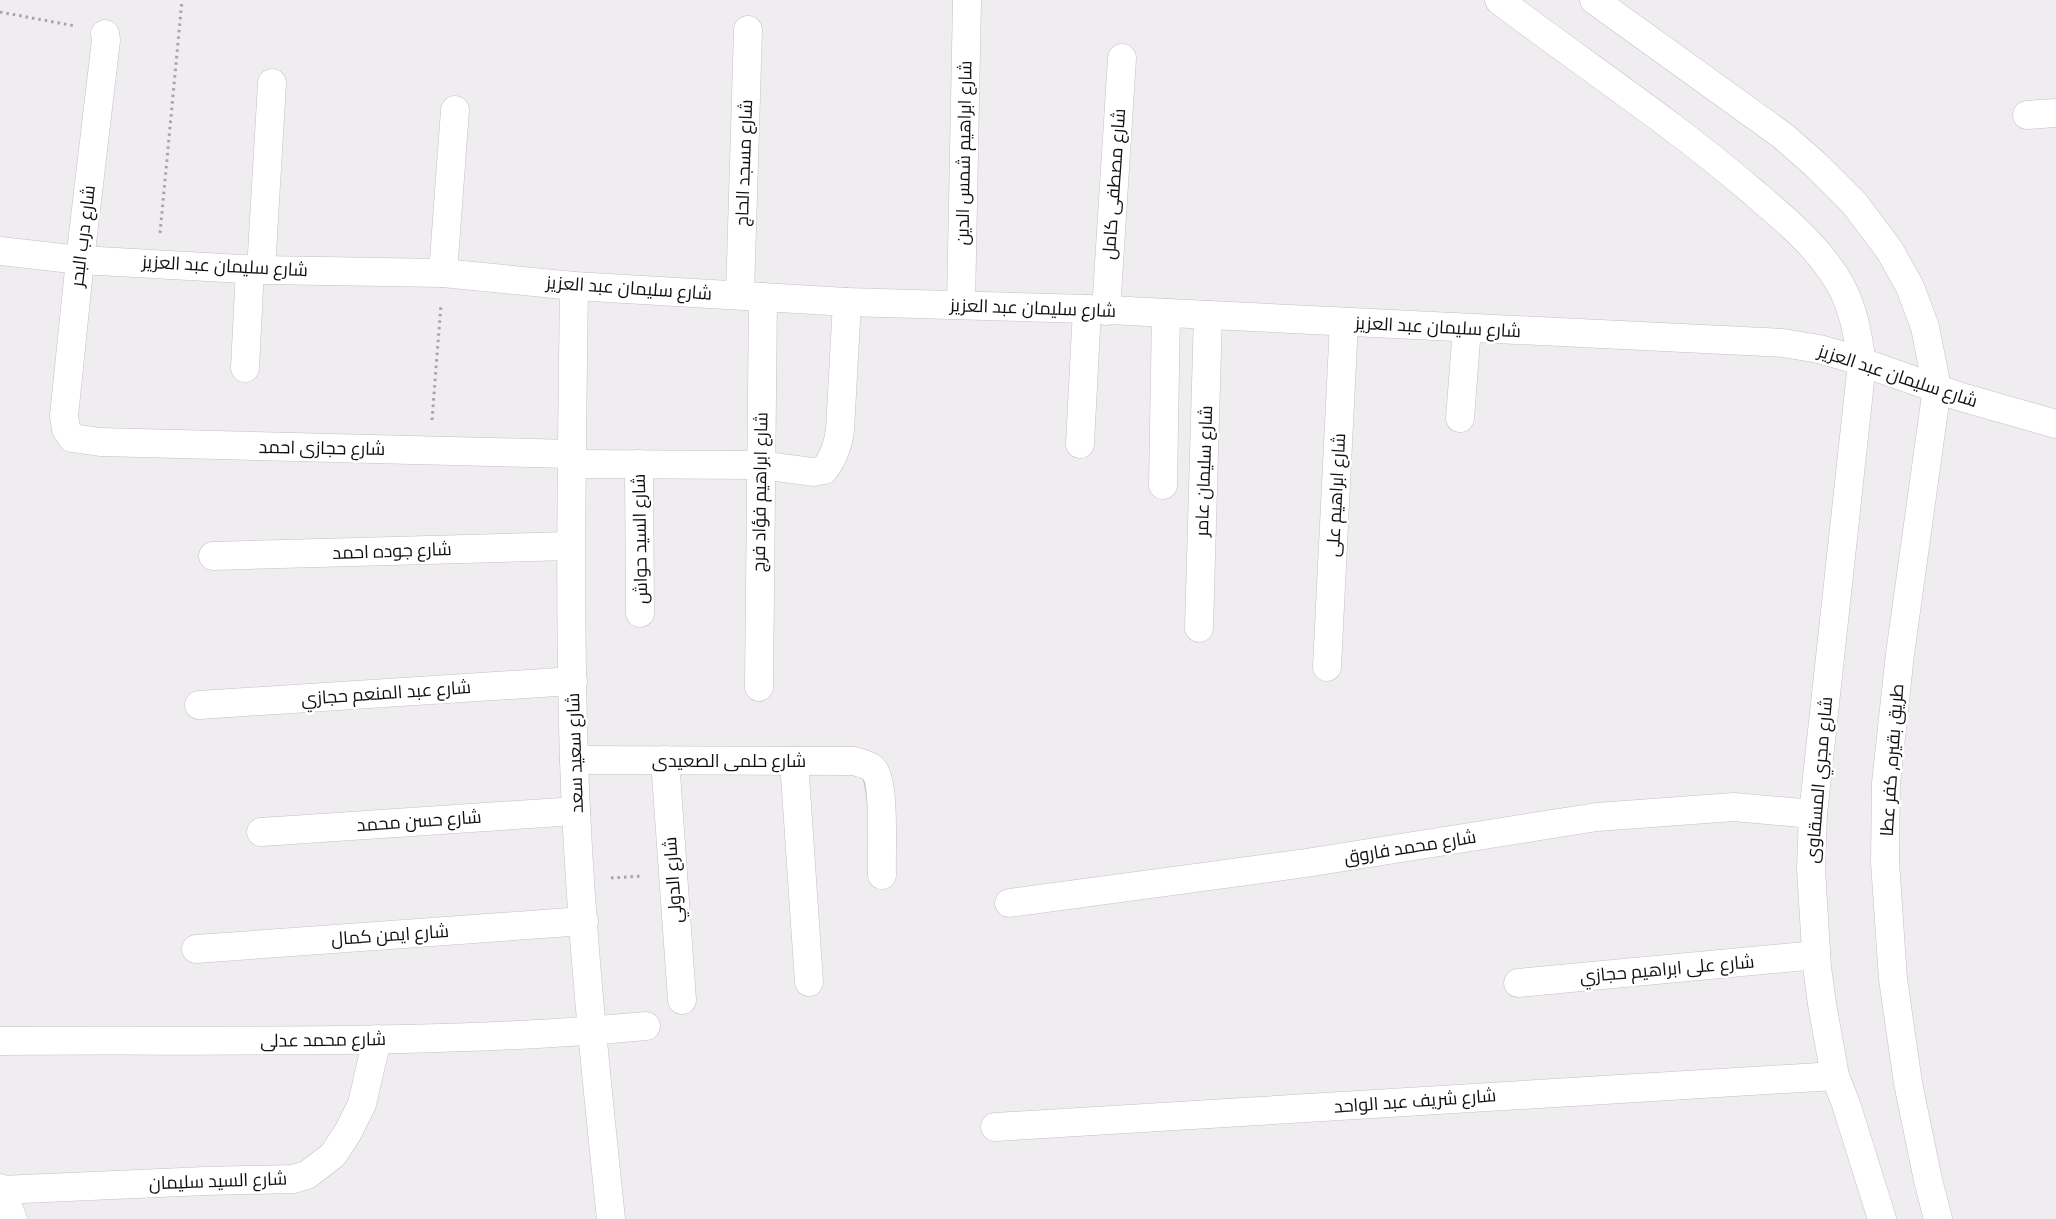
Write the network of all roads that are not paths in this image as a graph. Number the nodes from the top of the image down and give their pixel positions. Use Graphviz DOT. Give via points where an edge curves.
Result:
graph roads {
  1 [pos="967,0"];
  2 [pos="1499,0"];
  3 [pos="1594,0"];
  4 [pos="748,30"];
  5 [pos="104,34"];
  6 [pos="1122,58"];
  7 [pos="272,83"];
  8 [pos="455,110"];
  9 [pos="2056,112"];
  10 [pos="2027,116"];
  11 [pos="0,251"];
  12 [pos="80,260"];
  13 [pos="256,269"];
  14 [pos="444,273"];
  15 [pos="574,286"];
  16 [pos="752,296"];
  17 [pos="847,302"];
  18 [pos="961,305"];
  19 [pos="1096,310"];
  20 [pos="1166,313"];
  21 [pos="1208,315"];
  22 [pos="1344,322"];
  23 [pos="1467,328"];
  24 [pos="1862,363"];
  25 [pos="245,368"];
  26 [pos="1937,388"];
  27 [pos="1460,418"];
  28 [pos="2056,424"];
  29 [pos="72,438"];
  30 [pos="1080,444"];
  31 [pos="572,459"];
  32 [pos="639,464"];
  33 [pos="760,465"];
  34 [pos="1164,486"];
  35 [pos="570,546"];
  36 [pos="213,556"];
  37 [pos="640,613"];
  38 [pos="1199,628"];
  39 [pos="1327,667"];
  40 [pos="573,681"];
  41 [pos="758,687"];
  42 [pos="199,705"];
  43 [pos="574,760"];
  44 [pos="665,760"];
  45 [pos="794,761"];
  46 [pos="576,810"];
  47 [pos="1812,814"];
  48 [pos="261,832"];
  49 [pos="882,875"];
  50 [pos="1009,902"];
  51 [pos="584,920"];
  52 [pos="196,949"];
  53 [pos="1816,955"];
  54 [pos="809,982"];
  55 [pos="1518,983"];
  56 [pos="682,1000"];
  57 [pos="646,1026"];
  58 [pos="591,1031"];
  59 [pos="377,1039"];
  60 [pos="0,1041"];
  61 [pos="1835,1076"];
  62 [pos="995,1127"];
  63 [pos="0,1189"];
  64 [pos="13,1219"];
  65 [pos="611,1219"];
  66 [pos="1882,1219"];
  67 [pos="1938,1219"];
  1 -- 18 [label="street, شارع ابراهيم شمس الدين"];
  2 -- 24 [label="street, شارع مجري المسقاوى" via="1719,163 1792,226 1822,258 1841,287 1856,323"];
  3 -- 26 [label="street, طريق بقيره, كفر عطا" via="1783,136 1854,203 1890,251 1910,287 1925,327"];
  4 -- 16 [label="street, شارع مسجد الحاج"];
  5 -- 12 [label="street, شارع درب البحر" via="106,40"];
  6 -- 19 [label="street, شارع مصطفى كامل"];
  7 -- 13 [label="street"];
  8 -- 14 [label="street"];
  9 -- 10 [label="street"];
  11 -- 12 [label="street, شارع سليمان عبد العزيز"];
  12 -- 13 [label="street, شارع سليمان عبد العزيز"];
  12 -- 29 [label="street, شارع درب البحر" via="64,416 66,429"];
  13 -- 14 [label="street, شارع سليمان عبد العزيز"];
  13 -- 25 [label="street"];
  14 -- 15 [label="street, شارع سليمان عبد العزيز"];
  15 -- 16 [label="street, شارع سليمان عبد العزيز"];
  15 -- 31 [label="street, شارع سعيد سعد"];
  16 -- 17 [label="street, شارع سليمان عبد العزيز"];
  16 -- 33 [label="street, شارع ابراهيم فؤاد فرج"];
  17 -- 18 [label="street, شارع سليمان عبد العزيز"];
  17 -- 33 [label="street, شارع حجازى احمد" via="840,430 830,462 824,470 812,472"];
  18 -- 19 [label="street, شارع سليمان عبد العزيز"];
  19 -- 20 [label="street, شارع سليمان عبد العزيز"];
  19 -- 30 [label="street, شارع مصطفى كامل"];
  20 -- 21 [label="street, شارع سليمان عبد العزيز"];
  20 -- 34 [label="street"];
  21 -- 22 [label="street, شارع سليمان عبد العزيز"];
  21 -- 38 [label="street, شارع سليمان عامر"];
  22 -- 23 [label="street, شارع سليمان عبد العزيز"];
  22 -- 39 [label="street, شارع ابراهيم على"];
  23 -- 24 [label="street, شارع سليمان عبد العزيز" via="1783,344 1819,349"];
  23 -- 27 [label="street"];
  24 -- 26 [label="street, شارع سليمان عبد العزيز"];
  24 -- 47 [label="street, شارع مجري المسقاوى"];
  26 -- 28 [label="street, شارع سليمان عبد العزيز"];
  26 -- 67 [label="street, طريق بقيره, كفر عطا" via="1886,783 1885,862 1893,979 1908,1083"];
  29 -- 31 [label="street, شارع حجازى احمد" via="100,442 430,450"];
  31 -- 32 [label="street, شارع حجازى احمد"];
  31 -- 35 [label="street, شارع سعيد سعد"];
  32 -- 33 [label="street, شارع حجازى احمد"];
  32 -- 37 [label="street, شارع السيد حواش"];
  33 -- 41 [label="street, شارع ابراهيم فؤاد فرج"];
  35 -- 36 [label="street, شارع جوده احمد"];
  35 -- 40 [label="street, شارع سعيد سعد"];
  40 -- 42 [label="street, شارع عبد المنعم حجازي"];
  40 -- 43 [label="street, شارع سعيد سعد"];
  43 -- 44 [label="street, شارع حلمى الصعيدى"];
  43 -- 46 [label="street, شارع سعيد سعد"];
  44 -- 45 [label="street, شارع حلمى الصعيدى"];
  44 -- 56 [label="street, شارع الدولي"];
  45 -- 49 [label="street, شارع حلمى الصعيدى" via="854,761 872,768 878,776 881,791"];
  45 -- 54 [label="street"];
  46 -- 48 [label="street, شارع حسن محمد"];
  46 -- 51 [label="street, شارع سعيد سعد"];
  47 -- 50 [label="street, شارع محمد فاروق" via="1734,807 1597,817 1306,863"];
  47 -- 53 [label="street, شارع مجري المسقاوى" via="1811,869"];
  51 -- 52 [label="street, شارع ايمن كمال"];
  51 -- 58 [label="street, شارع سعيد سعد"];
  53 -- 55 [label="street, شارع على ابراهيم حجازي"];
  53 -- 61 [label="street, شارع مجري المسقاوى"];
  57 -- 58 [label="street, شارع محمد عدلى"];
  58 -- 59 [label="street, شارع محمد عدلى"];
  58 -- 65 [label="street, شارع سعيد سعد"];
  59 -- 60 [label="street, شارع محمد عدلى"];
  59 -- 63 [label="street, شارع السيد سليمان" via="362,1104 348,1132 333,1155 307,1175 293,1179"];
  61 -- 62 [label="street, شارع شريف عبد الواحد"];
  61 -- 66 [label="street, شارع مجري المسقاوى"];
  63 -- 64 [label="street"];
}
